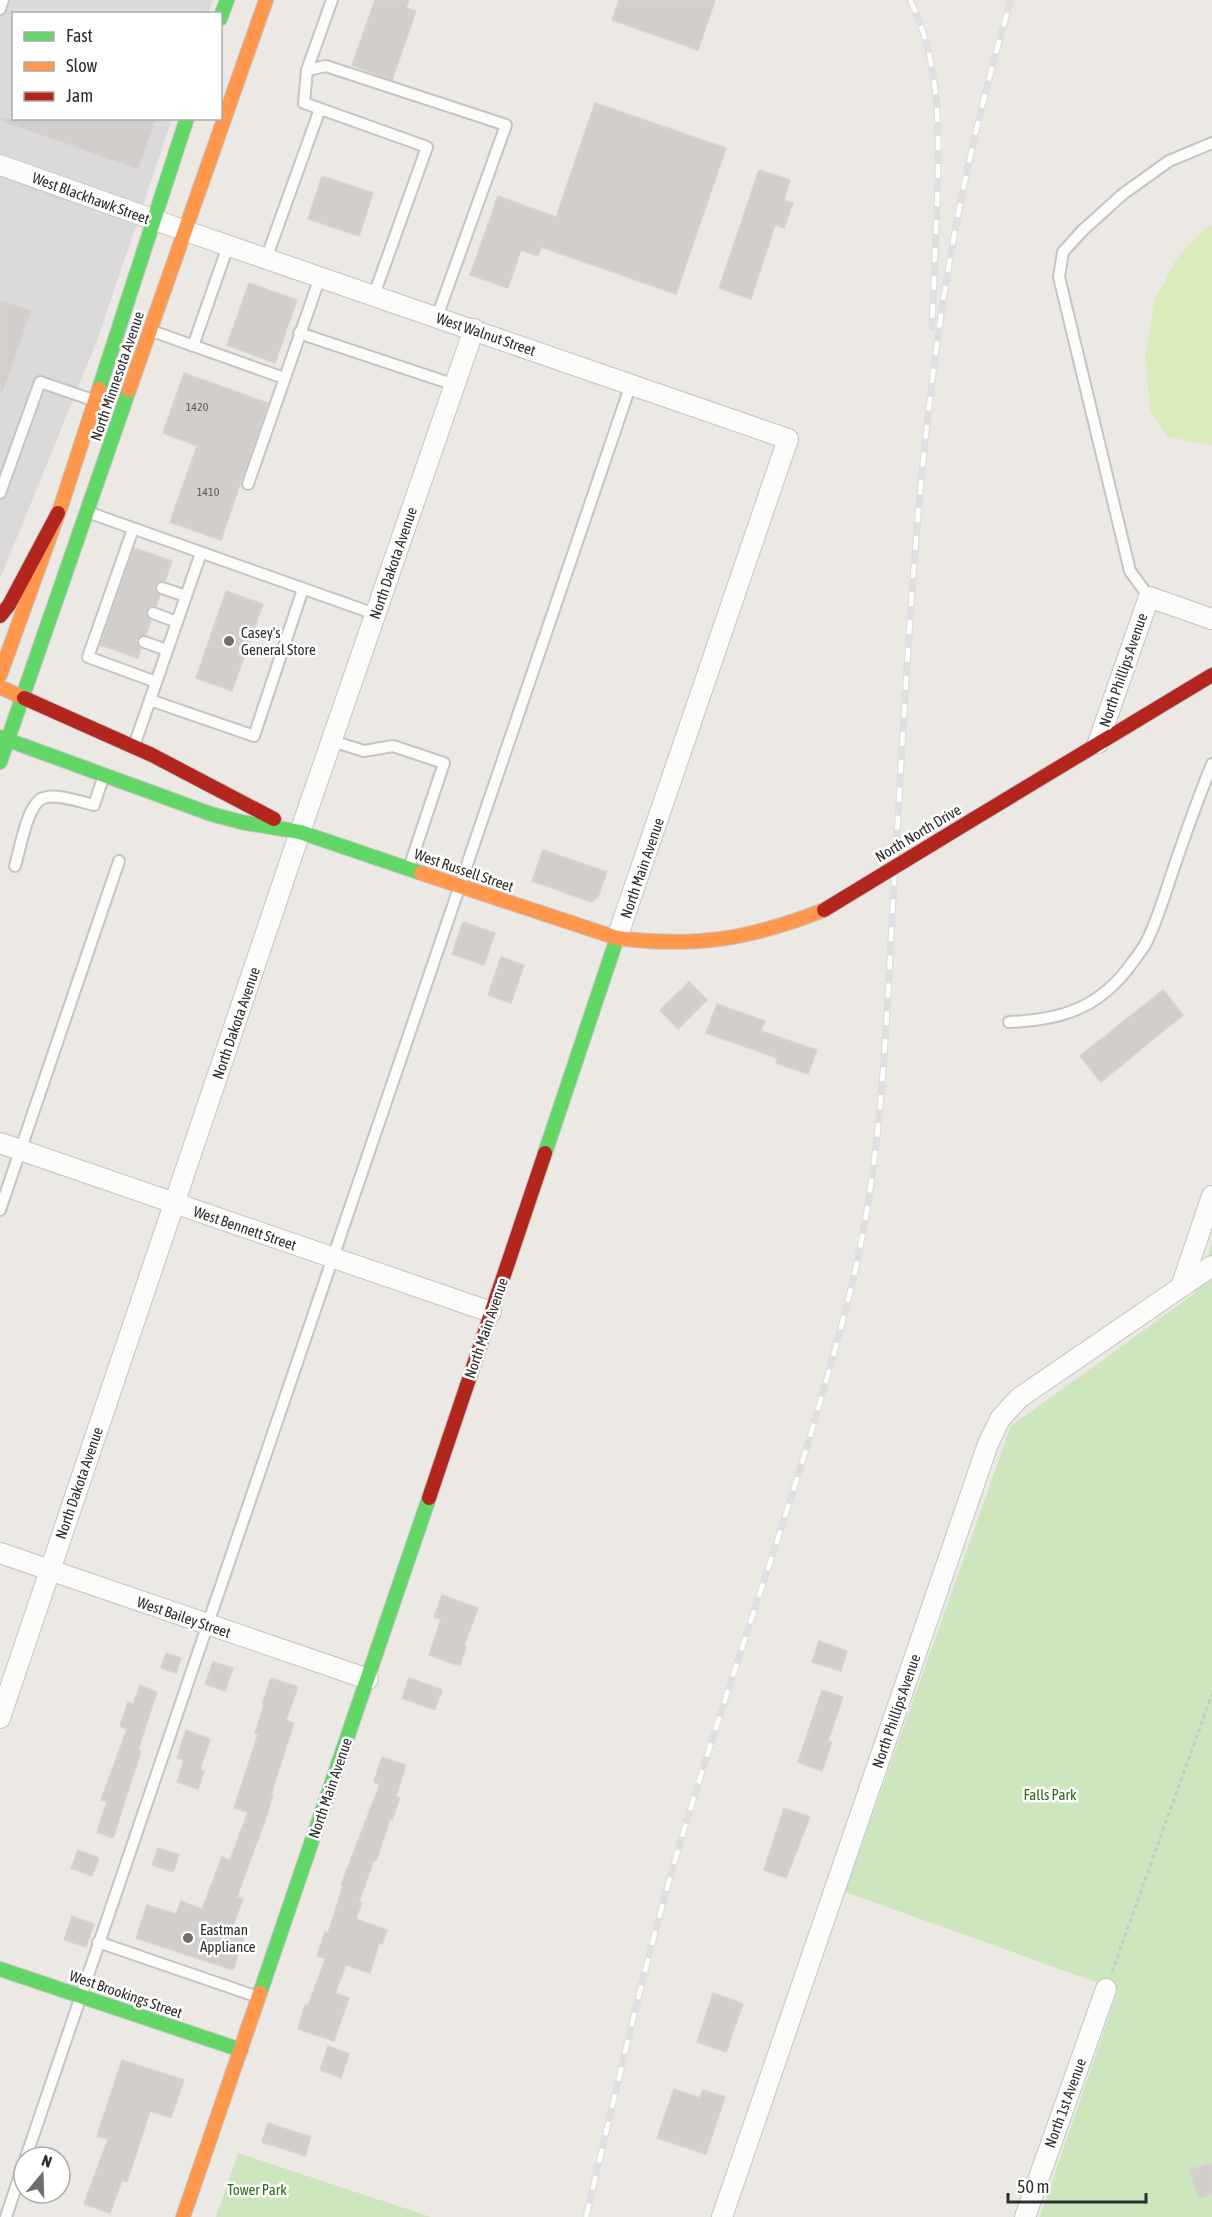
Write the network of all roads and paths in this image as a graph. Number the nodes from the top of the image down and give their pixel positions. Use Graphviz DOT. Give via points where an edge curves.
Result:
graph roads {
  1 [pos="3,0"];
  2 [pos="266,0"];
  3 [pos="332,0"];
  4 [pos="0,9"];
  5 [pos="307,70"];
  6 [pos="320,109"];
  7 [pos="186,120"];
  8 [pos="1212,143"];
  9 [pos="0,165"];
  10 [pos="153,220"];
  11 [pos="183,230"];
  12 [pos="228,246"];
  13 [pos="266,259"];
  14 [pos="320,277"];
  15 [pos="374,295"];
  16 [pos="437,317"];
  17 [pos="136,326"];
  18 [pos="474,329"];
  19 [pos="300,333"];
  20 [pos="193,346"];
  21 [pos="284,378"];
  22 [pos="631,384"];
  23 [pos="455,385"];
  24 [pos="109,405"];
  25 [pos="788,439"];
  26 [pos="248,484"];
  27 [pos="0,493"];
  28 [pos="71,509"];
  29 [pos="133,529"];
  30 [pos="201,553"];
  31 [pos="162,588"];
  32 [pos="303,589"];
  33 [pos="186,596"];
  34 [pos="1149,597"];
  35 [pos="153,614"];
  36 [pos="375,614"];
  37 [pos="0,616"];
  38 [pos="1212,619"];
  39 [pos="177,622"];
  40 [pos="144,642"];
  41 [pos="167,650"];
  42 [pos="0,675"];
  43 [pos="1212,675"];
  44 [pos="156,682"];
  45 [pos="0,687"];
  46 [pos="24,698"];
  47 [pos="150,700"];
  48 [pos="4,739"];
  49 [pos="332,741"];
  50 [pos="1098,743"];
  51 [pos="134,747"];
  52 [pos="0,762"];
  53 [pos="1212,764"];
  54 [pos="104,775"];
  55 [pos="300,832"];
  56 [pos="119,861"];
  57 [pos="15,866"];
  58 [pos="409,869"];
  59 [pos="460,887"];
  60 [pos="618,938"];
  61 [pos="1009,1022"];
  62 [pos="0,1143"];
  63 [pos="20,1151"];
  64 [pos="1212,1196"];
  65 [pos="174,1204"];
  66 [pos="0,1210"];
  67 [pos="332,1258"];
  68 [pos="1212,1266"];
  69 [pos="1181,1287"];
  70 [pos="491,1312"];
  71 [pos="0,1553"];
  72 [pos="50,1570"];
  73 [pos="208,1625"];
  74 [pos="368,1679"];
  75 [pos="1212,1694"];
  76 [pos="0,1718"];
  77 [pos="99,1942"];
  78 [pos="0,1968"];
  79 [pos="1106,1989"];
  80 [pos="80,1996"];
  81 [pos="259,1998"];
  82 [pos="241,2050"];
  83 [pos="30,2145"];
  84 [pos="12,2199"];
  85 [pos="6,2217"];
  86 [pos="183,2217"];
  87 [pos="722,2217"];
  88 [pos="1025,2217"];
  1 -- 4 [label="lane"];
  2 -- 11 [label="main road, North Minnesota Avenue"];
  3 -- 5 [label="lane"];
  5 -- 6 [label="lane" via="304,103"];
  5 -- 16 [label="lane" via="326,66 506,125"];
  6 -- 13 [label="lane"];
  6 -- 15 [label="lane" via="427,147"];
  7 -- 10 [label="main road, North Minnesota Avenue"];
  8 -- 34 [label="lane" via="1169,161 1123,194 1063,252 1059,277 1130,571"];
  9 -- 10 [label="street, West Blackhawk Street"];
  10 -- 11 [label="street, West Blackhawk Street"];
  10 -- 17 [label="main road, North Minnesota Avenue"];
  11 -- 12 [label="street, West Walnut Street"];
  11 -- 17 [label="main road, North Minnesota Avenue"];
  12 -- 13 [label="street, West Walnut Street"];
  12 -- 20 [label="lane"];
  13 -- 14 [label="street, West Walnut Street"];
  14 -- 15 [label="street, West Walnut Street"];
  14 -- 19 [label="lane"];
  15 -- 16 [label="street, West Walnut Street"];
  16 -- 18 [label="street, West Walnut Street"];
  17 -- 20 [label="lane"];
  17 -- 24 [label="main road, North Minnesota Avenue"];
  17 -- 24 [label="main road, North Minnesota Avenue"];
  18 -- 22 [label="street, West Walnut Street"];
  18 -- 23 [label="street, North Dakota Avenue"];
  19 -- 21 [label="lane"];
  19 -- 23 [label="lane"];
  20 -- 21 [label="lane"];
  21 -- 26 [label="lane"];
  22 -- 25 [label="street, West Walnut Street"];
  22 -- 59 [label="lane"];
  23 -- 36 [label="street, North Dakota Avenue"];
  24 -- 27 [label="lane" via="39,382"];
  24 -- 28 [label="main road, North Minnesota Avenue"];
  24 -- 28 [label="main road, North Minnesota Avenue"];
  25 -- 60 [label="street, North Main Avenue"];
  28 -- 29 [label="lane"];
  28 -- 37 [label="main road"];
  28 -- 42 [label="main road, North Minnesota Avenue"];
  28 -- 46 [label="main road, North Minnesota Avenue"];
  29 -- 30 [label="lane"];
  29 -- 44 [label="lane" via="103,627 88,657"];
  30 -- 32 [label="lane"];
  30 -- 33 [label="lane"];
  31 -- 33 [label="lane"];
  32 -- 36 [label="lane"];
  32 -- 47 [label="lane" via="254,736"];
  33 -- 39 [label="lane"];
  34 -- 38 [label="street"];
  34 -- 50 [label="street, North Phillips Avenue"];
  35 -- 39 [label="lane"];
  36 -- 49 [label="street, North Dakota Avenue"];
  39 -- 41 [label="lane"];
  40 -- 41 [label="lane"];
  41 -- 44 [label="lane"];
  43 -- 50 [label="main road, North North Drive"];
  44 -- 47 [label="lane"];
  45 -- 46 [label="main road, West Russell Street"];
  46 -- 48 [label="main road, North Minnesota Avenue"];
  46 -- 51 [label="main road, West Russell Street"];
  47 -- 51 [label="lane"];
  48 -- 52 [label="main road, North Minnesota Avenue"];
  48 -- 54 [label="main road, West Russell Street"];
  49 -- 55 [label="street, North Dakota Avenue"];
  49 -- 58 [label="lane" via="364,751 393,746 444,763"];
  50 -- 60 [label="main road, North North Drive, bridge" via="824,910 780,927 721,941 686,945"];
  51 -- 55 [label="main road, West Russell Street"];
  53 -- 61 [label="lane" via="1156,922 1146,944 1120,979 1089,1005 1065,1015"];
  54 -- 55 [label="main road, West Russell Street" via="211,814"];
  54 -- 57 [label="lane" via="94,805 67,798 43,798 32,807"];
  55 -- 58 [label="main road, West Russell Street"];
  55 -- 65 [label="street, North Dakota Avenue"];
  56 -- 63 [label="lane"];
  58 -- 59 [label="main road, West Russell Street"];
  59 -- 60 [label="main road, West Russell Street"];
  59 -- 67 [label="lane"];
  60 -- 70 [label="main road, North Main Avenue"];
  62 -- 63 [label="street, West Bennett Street"];
  63 -- 65 [label="street, West Bennett Street"];
  63 -- 66 [label="lane"];
  64 -- 69 [label="street"];
  65 -- 67 [label="street, West Bennett Street"];
  65 -- 72 [label="street, North Dakota Avenue"];
  67 -- 70 [label="street, West Bennett Street"];
  67 -- 73 [label="lane"];
  68 -- 69 [label="street, North Phillips Avenue"];
  69 -- 87 [label="street, North Phillips Avenue" via="1018,1398 1000,1419 988,1444"];
  70 -- 74 [label="main road, North Main Avenue"];
  71 -- 72 [label="street, West Bailey Street"];
  72 -- 73 [label="street, West Bailey Street"];
  72 -- 76 [label="street, North Dakota Avenue"];
  73 -- 74 [label="street, West Bailey Street"];
  73 -- 77 [label="lane"];
  74 -- 81 [label="main road, North Main Avenue"];
  75 -- 79 [label="path"];
  77 -- 80 [label="lane"];
  77 -- 81 [label="lane"];
  78 -- 80 [label="main road, West Brookings Street"];
  79 -- 88 [label="street, North 1st Avenue"];
  80 -- 82 [label="main road, West Brookings Street"];
  80 -- 83 [label="lane"];
  81 -- 82 [label="main road, North Main Avenue"];
  82 -- 86 [label="main road, North Main Avenue"];
  84 -- 85 [label="lane"];
}
